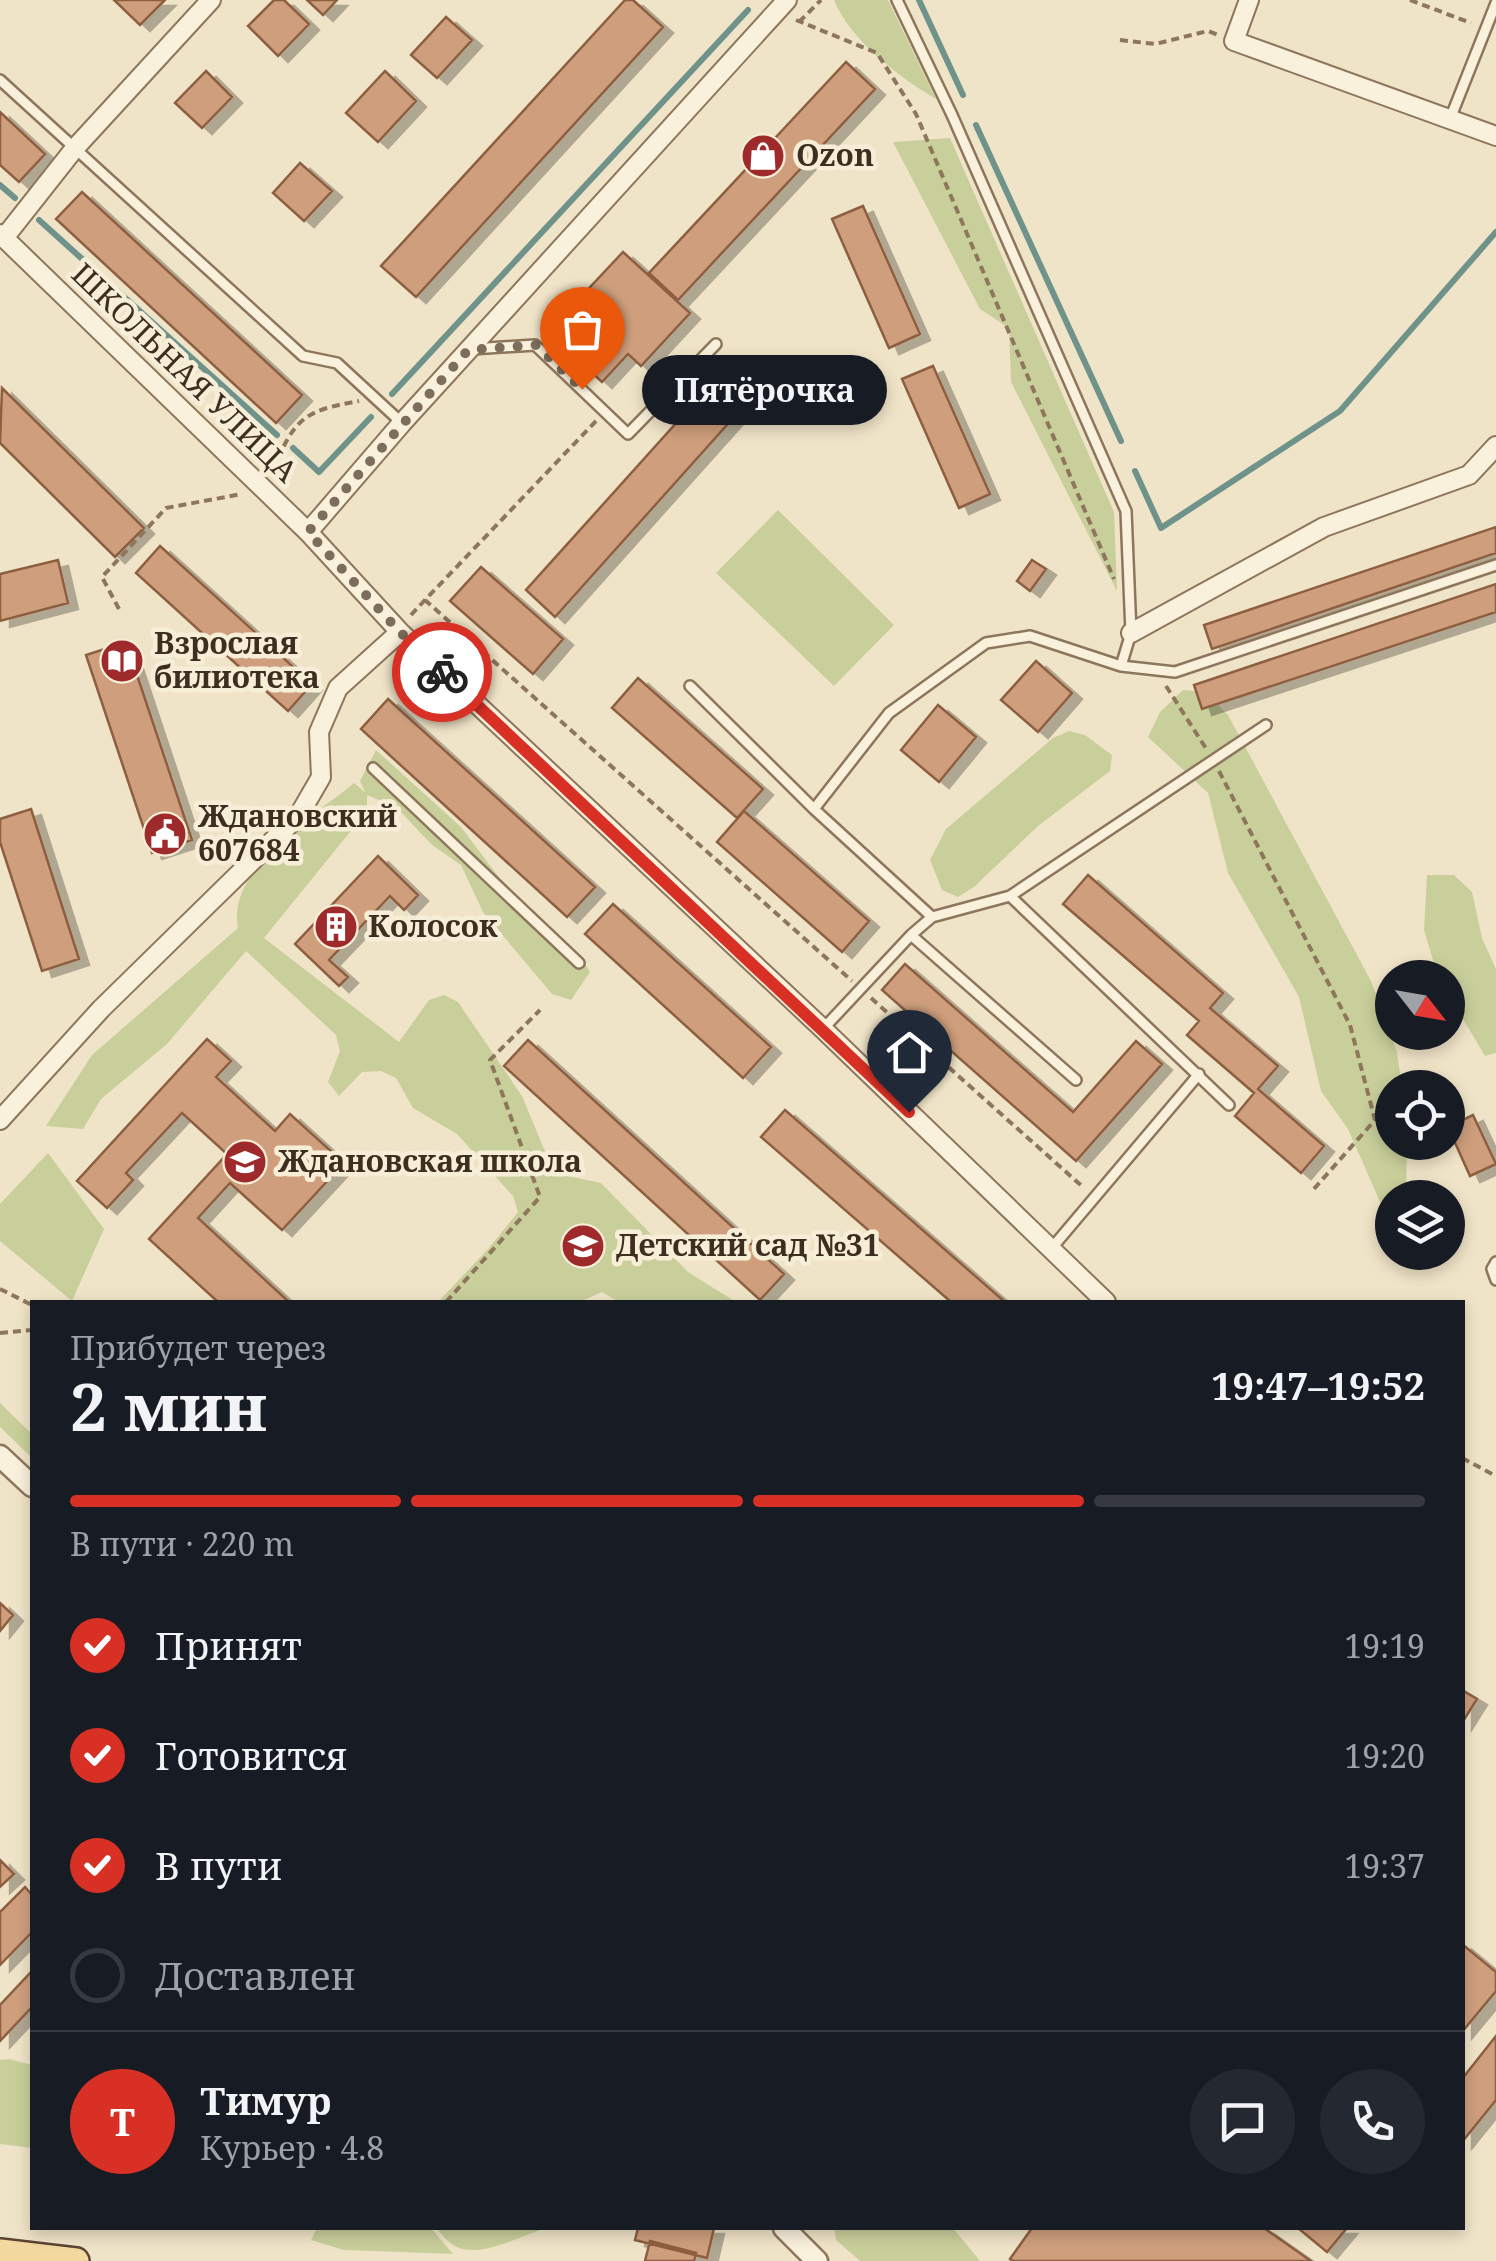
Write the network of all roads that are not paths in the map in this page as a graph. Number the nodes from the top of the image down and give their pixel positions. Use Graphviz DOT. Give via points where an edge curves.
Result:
graph roads {
  1 [pos="211,0"];
  2 [pos="897,0"];
  3 [pos="1249,0"];
  4 [pos="1496,3"];
  5 [pos="782,6"];
  6 [pos="0,80"];
  7 [pos="1450,119"];
  8 [pos="1496,136"];
  9 [pos="74,148"];
  10 [pos="2,236"];
  11 [pos="716,344"];
  12 [pos="468,350"];
  13 [pos="402,423"];
  14 [pos="1496,446"];
  15 [pos="308,532"];
  16 [pos="1496,565"];
  17 [pos="405,624"];
  18 [pos="1131,633"];
  19 [pos="1121,666"];
  20 [pos="690,686"];
  21 [pos="1266,725"];
  22 [pos="373,768"];
  23 [pos="814,809"];
  24 [pos="1010,896"];
  25 [pos="932,917"];
  26 [pos="911,935"];
  27 [pos="579,964"];
  28 [pos="824,1029"];
  29 [pos="1199,1074"];
  30 [pos="1076,1080"];
  31 [pos="1229,1105"];
  32 [pos="0,1120"];
  33 [pos="1051,1250"];
  34 [pos="1496,1262"];
  35 [pos="1496,1280"];
  36 [pos="1104,1300"];
  37 [pos="0,1456"];
  38 [pos="30,1484"];
  39 [pos="786,2230"];
  40 [pos="0,2252"];
  41 [pos="39,2258"];
  42 [pos="76,2261"];
  43 [pos="817,2261"];
  1 -- 9 [label="street"];
  2 -- 18 [label="lane" via="1126,511"];
  3 -- 7 [label="street" via="1234,41"];
  4 -- 7 [label="lane"];
  5 -- 12 [label="street"];
  6 -- 9 [label="lane"];
  7 -- 8 [label="street"];
  9 -- 10 [label="street"];
  9 -- 13 [label="lane" via="302,356 336,363"];
  10 -- 15 [label="street, ШКОЛЬНАЯ УЛИЦА"];
  11 -- 12 [label="lane" via="628,434 536,345"];
  12 -- 13 [label="street"];
  13 -- 15 [label="street"];
  14 -- 18 [label="street" via="1469,475 1324,527"];
  15 -- 17 [label="street, ШКОЛЬНАЯ УЛИЦА"];
  16 -- 19 [label="lane" via="1175,672"];
  17 -- 28 [label="street, ШКОЛЬНАЯ УЛИЦА"];
  17 -- 32 [label="street" via="338,688 319,732 321,778 299,816 101,1009"];
  18 -- 19 [label="lane"];
  19 -- 23 [label="lane" via="1030,636 986,643 889,713"];
  20 -- 23 [label="lane"];
  21 -- 24 [label="lane"];
  22 -- 27 [label="lane"];
  23 -- 25 [label="lane"];
  24 -- 25 [label="lane"];
  24 -- 29 [label="lane"];
  25 -- 26 [label="lane"];
  26 -- 28 [label="lane"];
  26 -- 30 [label="lane"];
  28 -- 33 [label="street, ШКОЛЬНАЯ УЛИЦА"];
  29 -- 31 [label="lane"];
  29 -- 33 [label="lane"];
  33 -- 36 [label="street, ШКОЛЬНАЯ УЛИЦА"];
  34 -- 35 [label="lane"];
  37 -- 38 [label="street"];
  39 -- 43 [label="street"];
  40 -- 41 [label="main road"];
  41 -- 42 [label="main road"];
}
